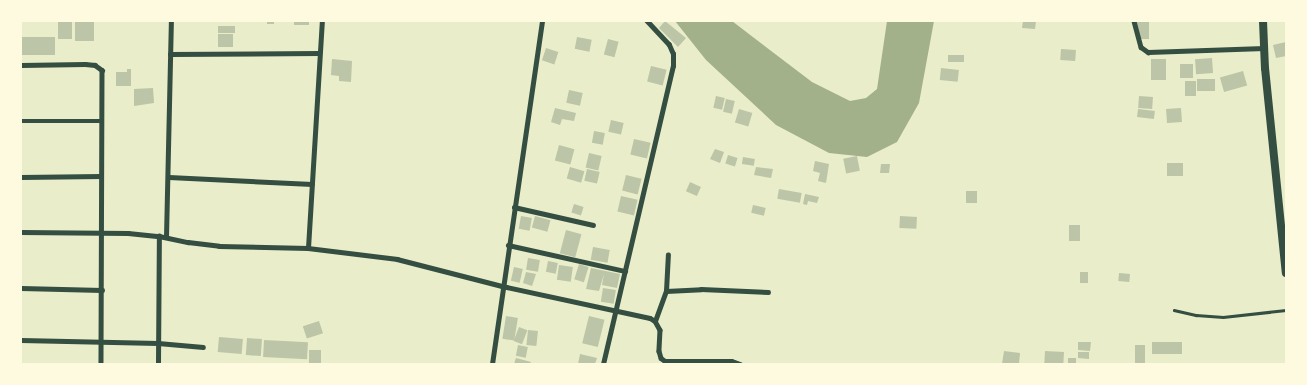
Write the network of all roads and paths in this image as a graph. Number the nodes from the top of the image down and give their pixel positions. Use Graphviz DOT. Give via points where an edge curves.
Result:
graph roads {
  1 [pos="171,21"];
  2 [pos="322,21"];
  3 [pos="542,21"];
  4 [pos="647,21"];
  5 [pos="1134,21"];
  6 [pos="1263,21"];
  7 [pos="1264,48"];
  8 [pos="170,54"];
  9 [pos="319,54"];
  10 [pos="21,64"];
  11 [pos="101,120"];
  12 [pos="21,121"];
  13 [pos="101,176"];
  14 [pos="21,177"];
  15 [pos="169,177"];
  16 [pos="312,184"];
  17 [pos="514,208"];
  18 [pos="593,225"];
  19 [pos="21,232"];
  20 [pos="101,232"];
  21 [pos="159,236"];
  22 [pos="166,237"];
  23 [pos="508,245"];
  24 [pos="308,248"];
  25 [pos="668,255"];
  26 [pos="625,271"];
  27 [pos="1286,273"];
  28 [pos="502,286"];
  29 [pos="21,288"];
  30 [pos="102,290"];
  31 [pos="666,291"];
  32 [pos="768,292"];
  33 [pos="615,310"];
  34 [pos="1174,310"];
  35 [pos="1286,310"];
  36 [pos="655,321"];
  37 [pos="21,340"];
  38 [pos="101,341"];
  39 [pos="158,343"];
  40 [pos="203,347"];
  41 [pos="101,364"];
  42 [pos="158,364"];
  43 [pos="492,364"];
  44 [pos="603,364"];
  45 [pos="740,364"];
  1 -- 8 [label="street"];
  2 -- 9 [label="street"];
  3 -- 17 [label="street"];
  4 -- 26 [label="street" via="666,41 674,58"];
  5 -- 7 [label="street" via="1141,47 1148,52"];
  6 -- 7 [label="main road"];
  7 -- 27 [label="main road"];
  8 -- 9 [label="street"];
  8 -- 15 [label="street"];
  9 -- 16 [label="street"];
  10 -- 11 [label="street" via="85,64 100,68"];
  11 -- 12 [label="street"];
  11 -- 13 [label="street"];
  13 -- 14 [label="street"];
  13 -- 20 [label="street"];
  15 -- 16 [label="street"];
  15 -- 22 [label="street"];
  16 -- 24 [label="street"];
  17 -- 18 [label="street"];
  17 -- 23 [label="street"];
  19 -- 20 [label="street"];
  20 -- 21 [label="street"];
  20 -- 30 [label="street"];
  21 -- 22 [label="street"];
  21 -- 39 [label="street"];
  22 -- 24 [label="street" via="219,246"];
  23 -- 26 [label="street"];
  23 -- 28 [label="street"];
  24 -- 28 [label="street" via="397,258"];
  25 -- 31 [label="street"];
  26 -- 33 [label="street"];
  28 -- 33 [label="street"];
  28 -- 43 [label="street"];
  29 -- 30 [label="street"];
  30 -- 38 [label="street"];
  31 -- 32 [label="street"];
  31 -- 36 [label="street"];
  33 -- 36 [label="street"];
  33 -- 44 [label="street"];
  34 -- 35 [label="lane" via="1196,316 1223,317"];
  36 -- 45 [label="street" via="660,330 660,355 665,361 732,361"];
  37 -- 38 [label="street"];
  38 -- 39 [label="street"];
  38 -- 41 [label="street"];
  39 -- 40 [label="street"];
  39 -- 42 [label="street"];
}
